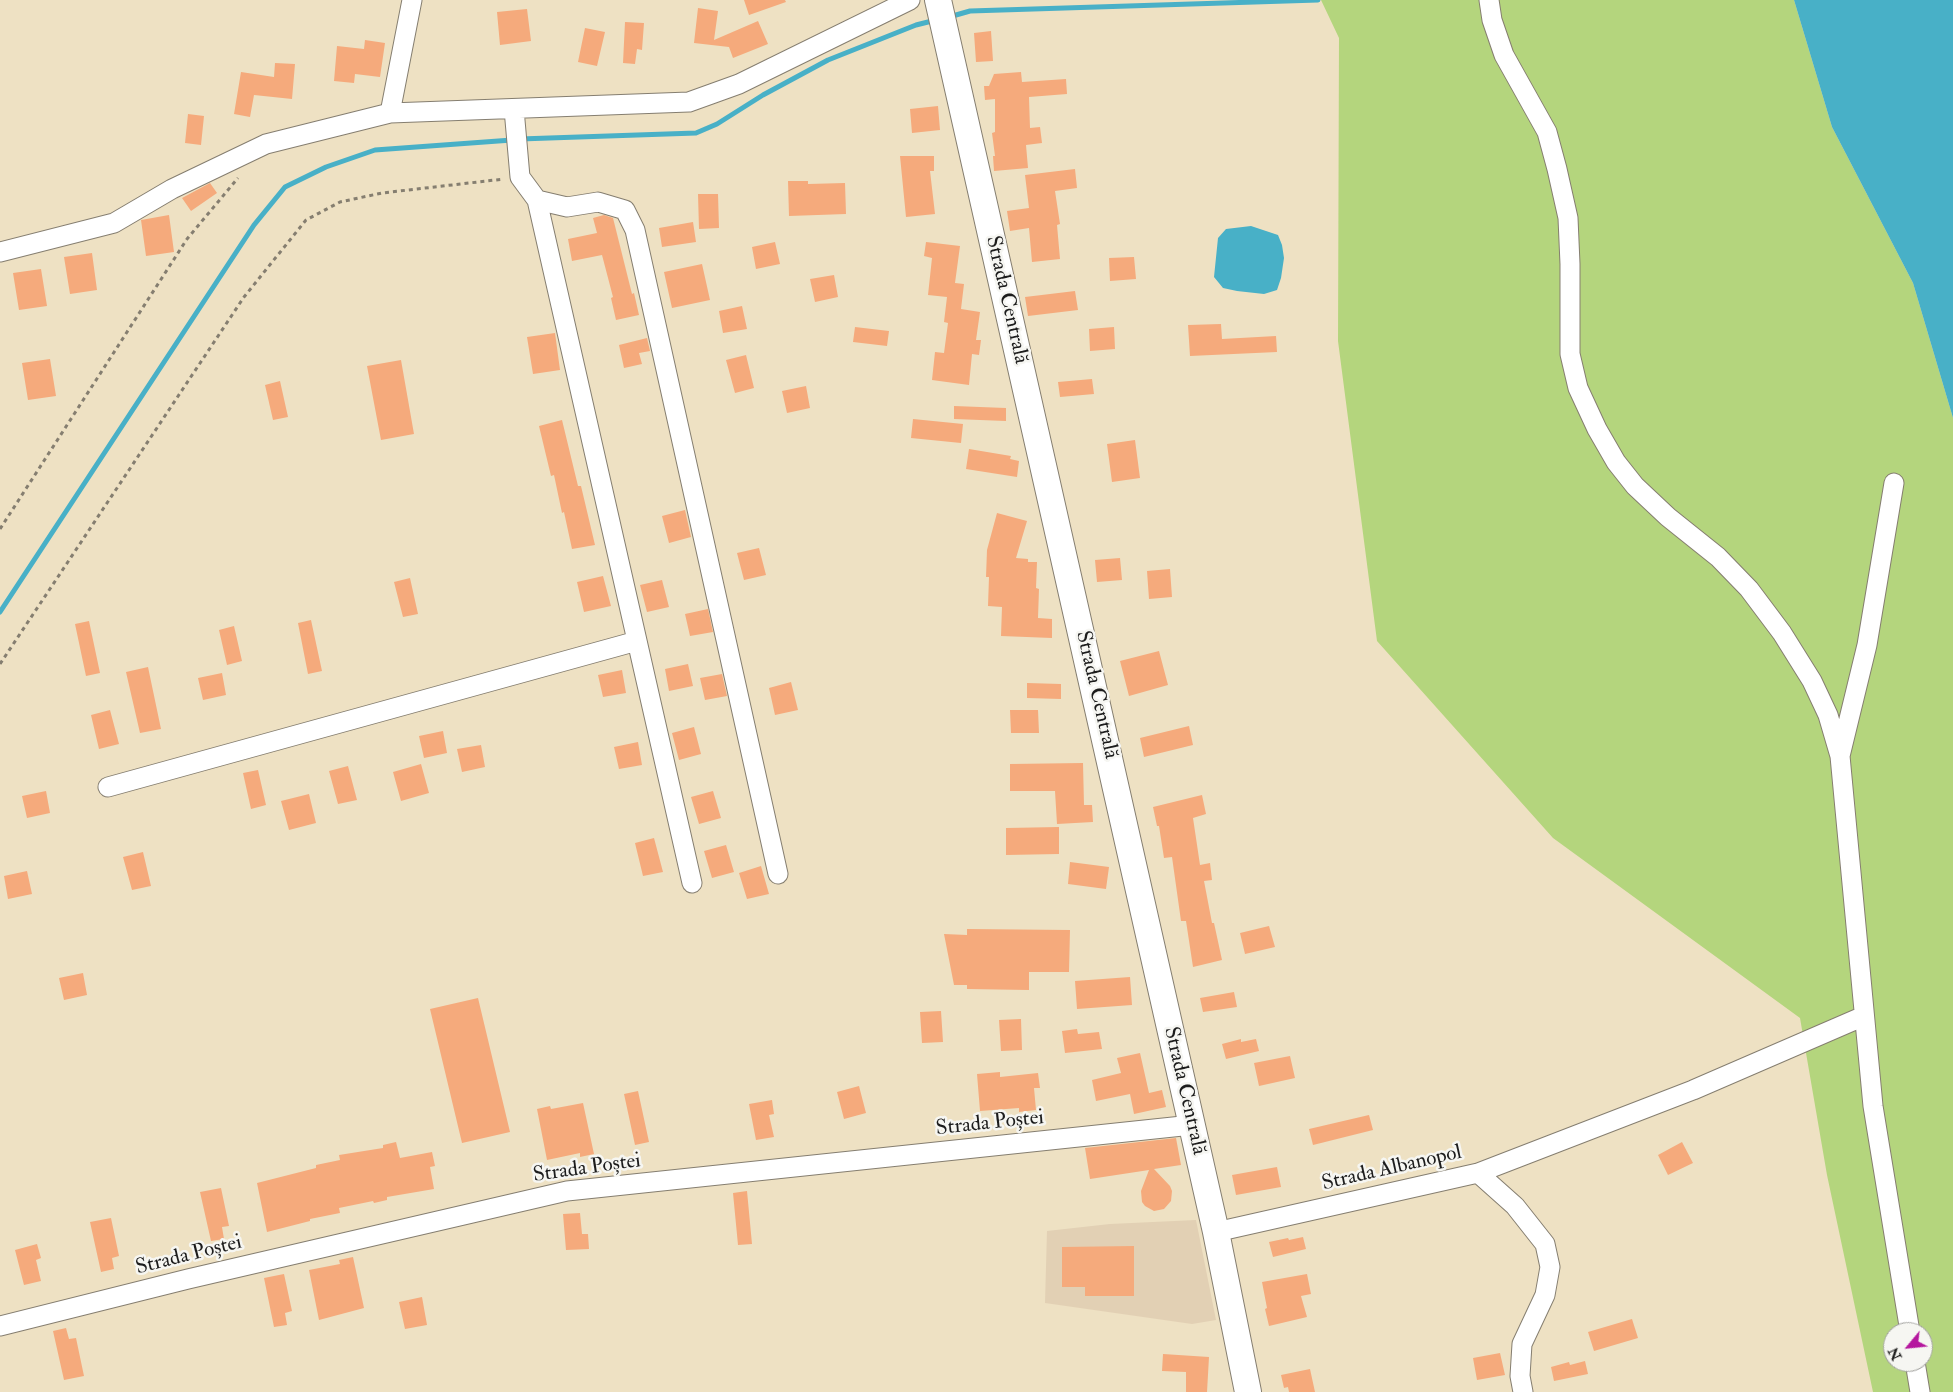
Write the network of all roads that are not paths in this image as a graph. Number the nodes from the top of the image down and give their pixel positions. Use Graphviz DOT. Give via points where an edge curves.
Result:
graph roads {
  1 [pos="412,0"];
  2 [pos="910,0"];
  3 [pos="1489,0"];
  4 [pos="940,12"];
  5 [pos="514,109"];
  6 [pos="390,112"];
  7 [pos="537,200"];
  8 [pos="0,252"];
  9 [pos="1894,483"];
  10 [pos="637,641"];
  11 [pos="1840,756"];
  12 [pos="108,787"];
  13 [pos="778,874"];
  14 [pos="692,883"];
  15 [pos="1864,1016"];
  16 [pos="1192,1125"];
  17 [pos="1478,1173"];
  18 [pos="1216,1232"];
  19 [pos="1908,1322"];
  20 [pos="0,1326"];
  21 [pos="1917,1372"];
  22 [pos="1248,1392"];
  23 [pos="1524,1392"];
  24 [pos="1920,1392"];
  1 -- 6 [label="street"];
  2 -- 5 [label="street" via="739,84 690,102"];
  3 -- 11 [label="street" via="1504,54 1547,132 1557,169 1568,218 1570,354 1578,388 1597,429 1635,486 1718,557 1749,589 1777,626 1812,681 1828,715"];
  4 -- 16 [label="main road, Strada Centrală"];
  5 -- 6 [label="street"];
  5 -- 7 [label="street" via="520,177"];
  6 -- 8 [label="street" via="266,144 172,189 114,223"];
  7 -- 10 [label="street"];
  7 -- 13 [label="street" via="567,207 598,202 625,210 635,230"];
  9 -- 11 [label="street" via="1867,645"];
  10 -- 12 [label="street"];
  10 -- 14 [label="street"];
  11 -- 15 [label="street"];
  15 -- 17 [label="street" via="1693,1090"];
  15 -- 19 [label="street" via="1873,1106"];
  16 -- 18 [label="main road, Strada Centrală"];
  16 -- 20 [label="street, Strada Poștei" via="567,1191"];
  17 -- 18 [label="street, Strada Albanopol"];
  17 -- 23 [label="street, Strada Albanopol" via="1515,1206 1545,1244 1550,1267 1545,1295 1522,1344 1520,1376"];
  18 -- 22 [label="main road, Strada Centrală"];
  21 -- 24 [label="street"];
}
